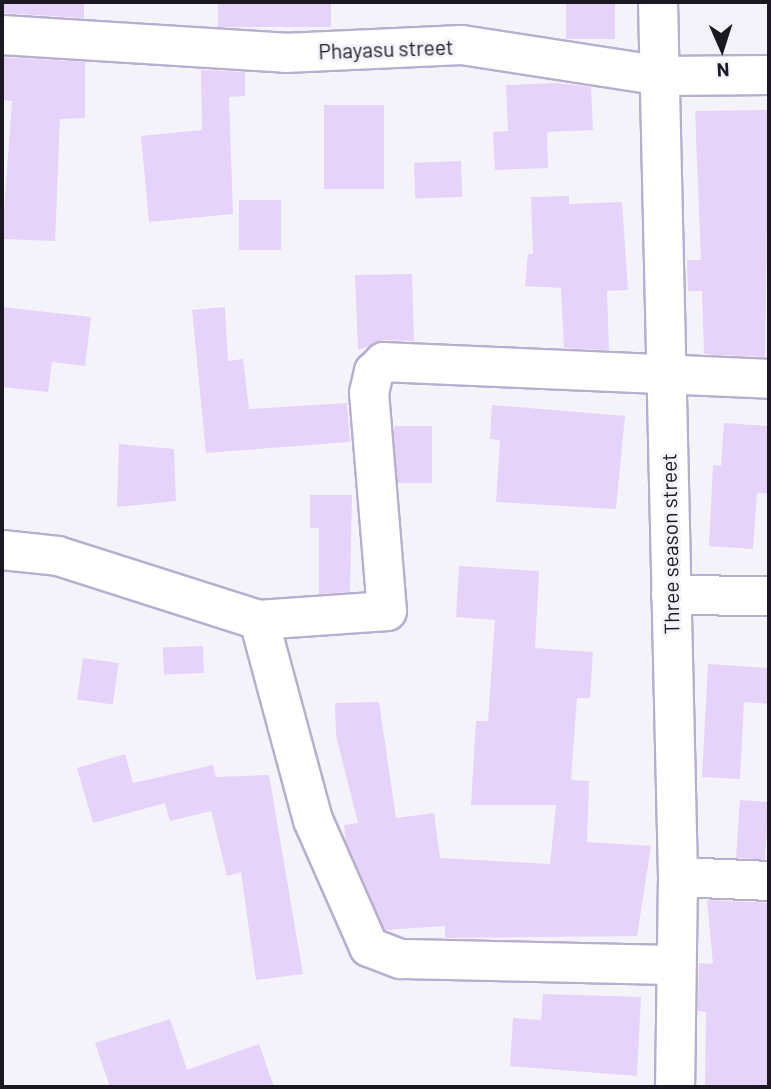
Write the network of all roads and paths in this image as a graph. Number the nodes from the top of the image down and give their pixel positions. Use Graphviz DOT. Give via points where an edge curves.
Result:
graph roads {
  1 [pos="658,2"];
  2 [pos="2,35"];
  3 [pos="769,75"];
  4 [pos="663,76"];
  5 [pos="666,372"];
  6 [pos="769,379"];
  7 [pos="2,550"];
  8 [pos="671,595"];
  9 [pos="769,596"];
  10 [pos="259,620"];
  11 [pos="678,877"];
  12 [pos="769,881"];
  13 [pos="673,965"];
  14 [pos="675,1087"];
  1 -- 4 [label="street, Three season street"];
  2 -- 4 [label="street, Phayasu street" via="285,53 462,45"];
  3 -- 4 [label="street, Phayasu street"];
  4 -- 5 [label="street, Three season street"];
  5 -- 6 [label="street"];
  5 -- 8 [label="street, Three season street"];
  5 -- 10 [label="street" via="384,362 374,372 369,393 387,611"];
  7 -- 10 [label="street" via="58,556"];
  8 -- 9 [label="street"];
  8 -- 11 [label="street, Three season street"];
  10 -- 13 [label="street" via="313,820 369,947 401,959"];
  11 -- 12 [label="street"];
  11 -- 13 [label="street, Three season street"];
  13 -- 14 [label="street, Three season street"];
}
